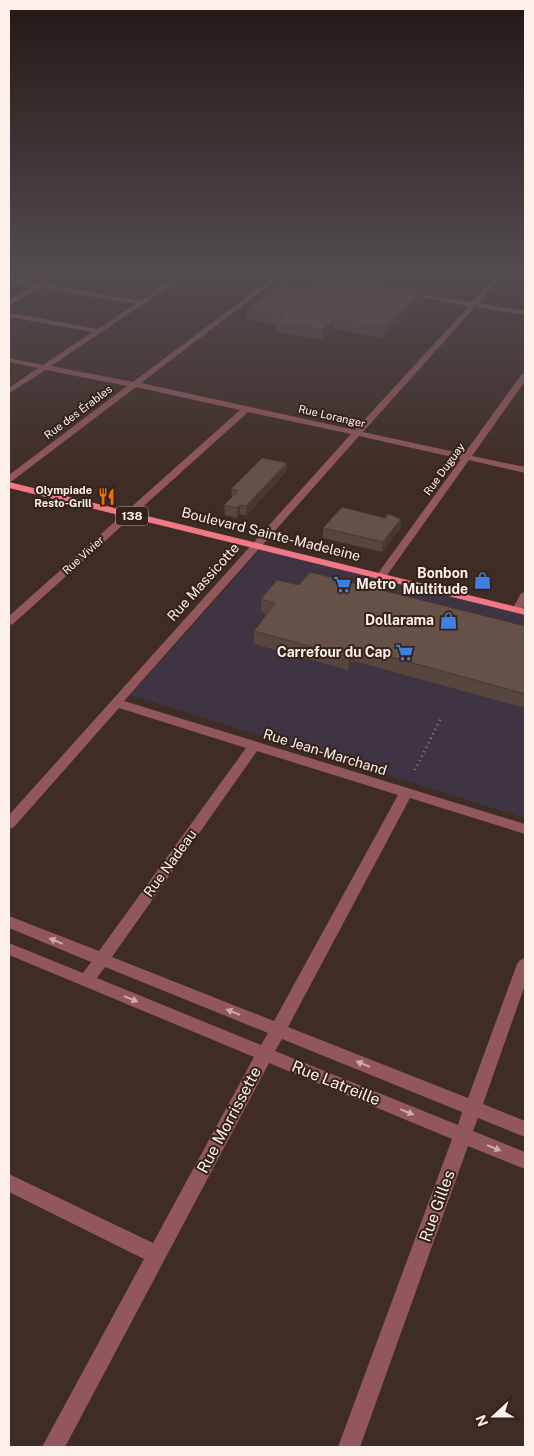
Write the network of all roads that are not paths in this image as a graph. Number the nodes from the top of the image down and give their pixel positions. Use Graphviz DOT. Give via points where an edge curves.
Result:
graph roads {
  1 [pos="83,342"];
  2 [pos="190,342"];
  3 [pos="440,342"];
  4 [pos="9,355"];
  5 [pos="9,360"];
  6 [pos="47,366"];
  7 [pos="525,376"];
  8 [pos="134,384"];
  9 [pos="9,391"];
  10 [pos="248,408"];
  11 [pos="358,433"];
  12 [pos="468,457"];
  13 [pos="525,470"];
  14 [pos="9,479"];
  15 [pos="9,485"];
  16 [pos="128,515"];
  17 [pos="256,546"];
  18 [pos="381,576"];
  19 [pos="525,596"];
  20 [pos="521,611"];
  21 [pos="9,622"];
  22 [pos="116,703"];
  23 [pos="254,746"];
  24 [pos="406,793"];
  25 [pos="9,824"];
  26 [pos="525,830"];
  27 [pos="9,922"];
  28 [pos="9,949"];
  29 [pos="102,959"];
  30 [pos="525,964"];
  31 [pos="86,981"];
  32 [pos="278,1030"];
  33 [pos="265,1054"];
  34 [pos="473,1108"];
  35 [pos="525,1129"];
  36 [pos="463,1135"];
  37 [pos="525,1161"];
  38 [pos="9,1183"];
  39 [pos="156,1255"];
  40 [pos="53,1447"];
  41 [pos="349,1447"];
  1 -- 6 [label="street"];
  2 -- 8 [label="street, Rue des Érables"];
  3 -- 11 [label="street, Rue Massicotte"];
  4 -- 6 [label="street, Rue Loranger"];
  5 -- 6 [label="street, Rue Loranger"];
  6 -- 8 [label="street, Rue Loranger"];
  6 -- 9 [label="street"];
  7 -- 12 [label="street, Rue Duguay"];
  8 -- 10 [label="street, Rue Loranger"];
  8 -- 14 [label="street, Rue des Érables"];
  10 -- 11 [label="street, Rue Loranger"];
  10 -- 16 [label="street, Rue Vivier"];
  11 -- 12 [label="street, Rue Loranger"];
  11 -- 17 [label="street, Rue Massicotte"];
  12 -- 13 [label="street, Rue Loranger"];
  12 -- 18 [label="street, Rue Duguay"];
  15 -- 16 [label="main road, Boulevard Sainte-Madeleine / 138"];
  16 -- 17 [label="main road, Boulevard Sainte-Madeleine / 138"];
  16 -- 21 [label="street, Rue Vivier"];
  17 -- 18 [label="main road, Boulevard Sainte-Madeleine / 138"];
  17 -- 22 [label="street, Rue Massicotte"];
  18 -- 20 [label="main road, Boulevard Sainte-Madeleine / 138"];
  19 -- 20 [label="street"];
  22 -- 23 [label="street, Rue Jean-Marchand"];
  22 -- 25 [label="street, Rue Massicotte"];
  23 -- 24 [label="street, Rue Jean-Marchand"];
  23 -- 29 [label="street, Rue Nadeau"];
  24 -- 26 [label="street, Rue Jean-Marchand"];
  24 -- 32 [label="street, Rue Morrissette"];
  29 -- 27 [label="street, Rue Latreille, one-way"];
  28 -- 31 [label="street, Rue Latreille"];
  29 -- 31 [label="street, Rue Nadeau"];
  32 -- 29 [label="street, Rue Latreille, one-way"];
  30 -- 34 [label="street, Rue Gilles"];
  31 -- 33 [label="street, Rue Latreille, one-way"];
  32 -- 33 [label="street, Rue Morrissette"];
  34 -- 32 [label="street, Rue Latreille, one-way"];
  33 -- 36 [label="street, Rue Latreille, one-way"];
  33 -- 39 [label="street, Rue Morrissette"];
  34 -- 35 [label="street, Rue Latreille"];
  34 -- 36 [label="street, Rue Gilles"];
  36 -- 37 [label="street, Rue Latreille, one-way"];
  36 -- 41 [label="street, Rue Gilles"];
  38 -- 39 [label="street"];
  39 -- 40 [label="street, Rue Morrissette"];
}
